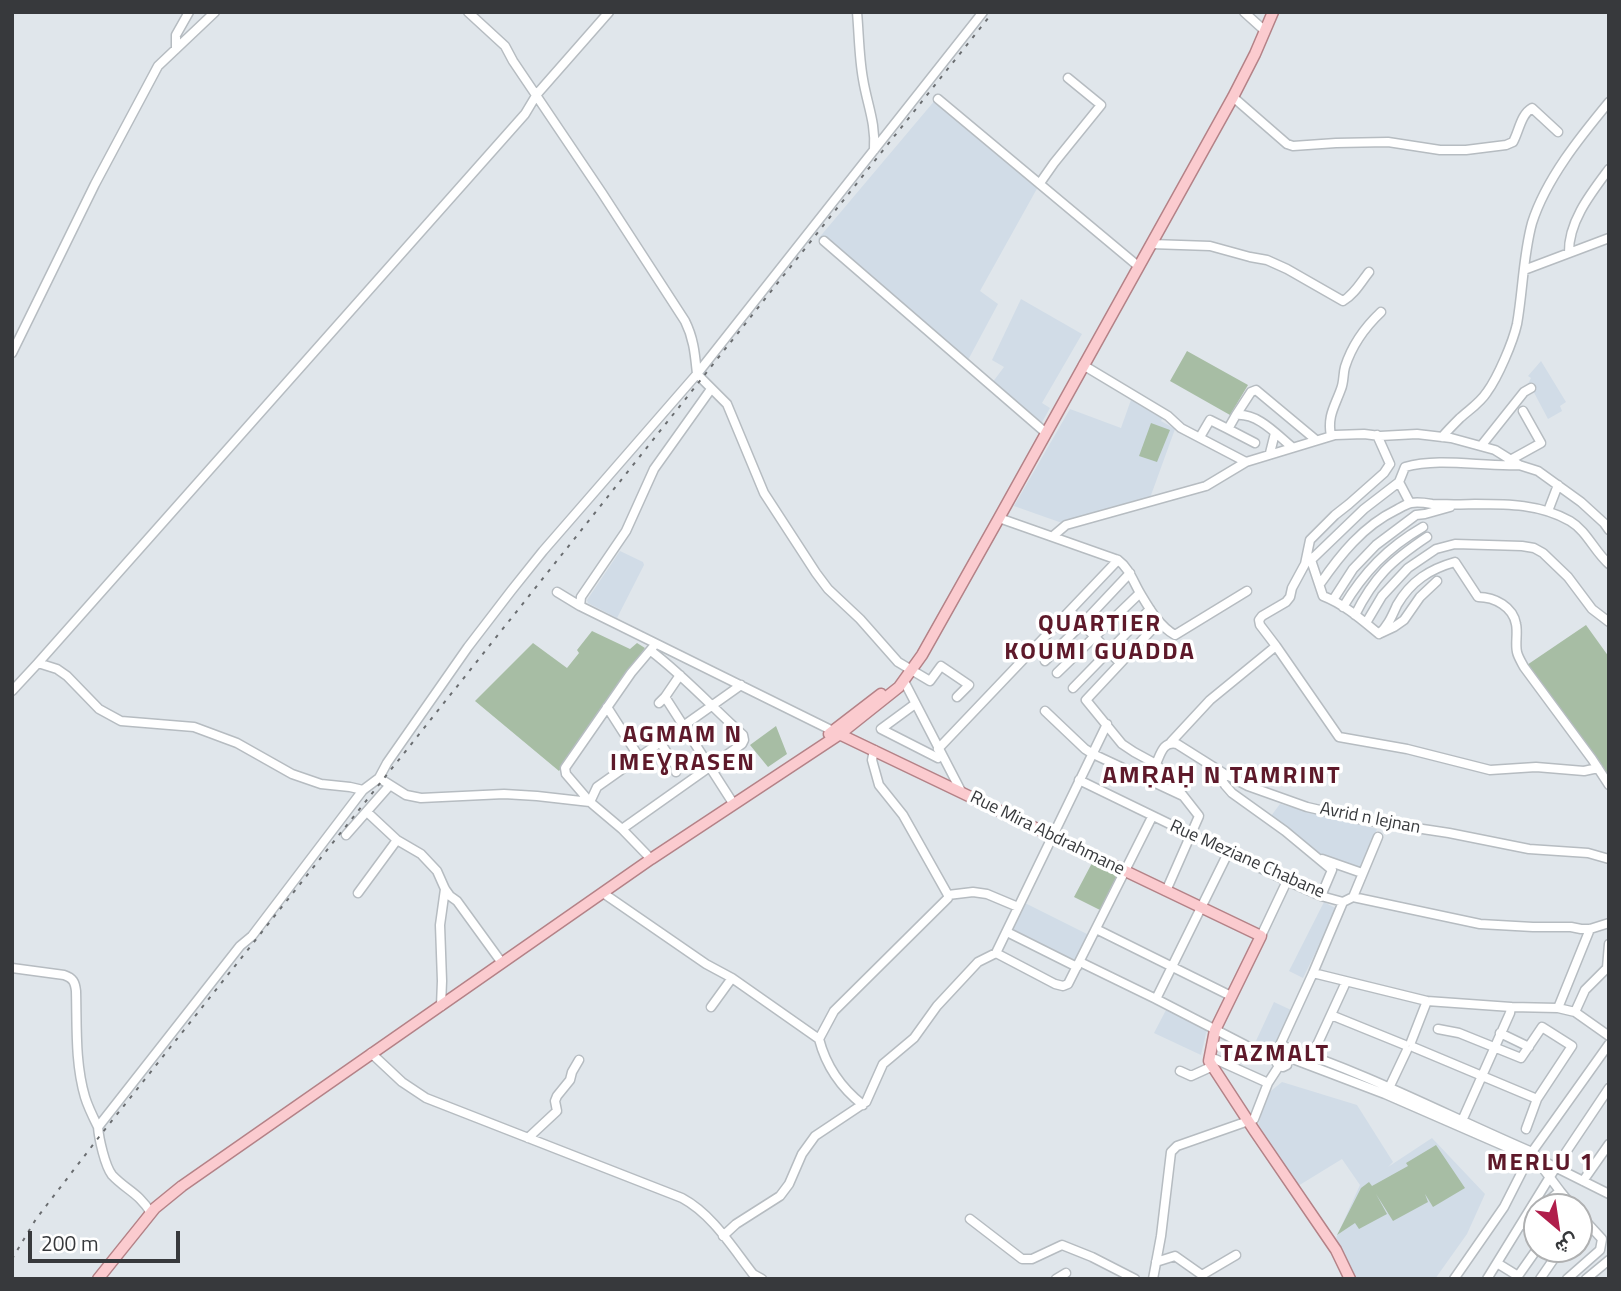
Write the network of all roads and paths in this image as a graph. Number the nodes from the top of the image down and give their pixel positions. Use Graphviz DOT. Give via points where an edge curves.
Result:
graph roads {
  1 [pos="189,12"];
  2 [pos="215,12"];
  3 [pos="468,12"];
  4 [pos="610,12"];
  5 [pos="857,12"];
  6 [pos="983,12"];
  7 [pos="1244,12"];
  8 [pos="1273,12"];
  9 [pos="1265,31"];
  10 [pos="176,49"];
  11 [pos="1068,78"];
  12 [pos="537,94"];
  13 [pos="1233,97"];
  14 [pos="938,99"];
  15 [pos="1609,102"];
  16 [pos="1558,132"];
  17 [pos="874,150"];
  18 [pos="1609,169"];
  19 [pos="1040,183"];
  20 [pos="1609,238"];
  21 [pos="824,241"];
  22 [pos="1151,244"];
  23 [pos="1569,253"];
  24 [pos="1138,265"];
  25 [pos="1524,270"];
  26 [pos="1369,272"];
  27 [pos="1381,312"];
  28 [pos="12,353"];
  29 [pos="1083,365"];
  30 [pos="697,374"];
  31 [pos="1531,388"];
  32 [pos="710,389"];
  33 [pos="1523,411"];
  34 [pos="1236,415"];
  35 [pos="1228,429"];
  36 [pos="1046,433"];
  37 [pos="1275,433"];
  38 [pos="1377,435"];
  39 [pos="1331,436"];
  40 [pos="1441,437"];
  41 [pos="1200,438"];
  42 [pos="1315,440"];
  43 [pos="1255,443"];
  44 [pos="1481,446"];
  45 [pos="1292,447"];
  46 [pos="1270,453"];
  47 [pos="1246,462"];
  48 [pos="1515,462"];
  49 [pos="1390,464"];
  50 [pos="1405,467"];
  51 [pos="1399,482"];
  52 [pos="1558,485"];
  53 [pos="1410,503"];
  54 [pos="1460,505"];
  55 [pos="1548,511"];
  56 [pos="999,518"];
  57 [pos="1423,527"];
  58 [pos="1609,530"];
  59 [pos="1053,536"];
  60 [pos="1427,537"];
  61 [pos="1309,555"];
  62 [pos="1118,560"];
  63 [pos="1609,564"];
  64 [pos="1130,573"];
  65 [pos="1437,581"];
  66 [pos="1320,584"];
  67 [pos="1247,591"];
  68 [pos="557,592"];
  69 [pos="1140,593"];
  70 [pos="1333,600"];
  71 [pos="580,606"];
  72 [pos="1343,607"];
  73 [pos="1150,608"];
  74 [pos="1070,611"];
  75 [pos="1355,615"];
  76 [pos="1159,622"];
  77 [pos="1609,622"];
  78 [pos="1366,623"];
  79 [pos="1082,624"];
  80 [pos="1379,634"];
  81 [pos="1094,637"];
  82 [pos="1276,646"];
  83 [pos="653,647"];
  84 [pos="1108,651"];
  85 [pos="1045,661"];
  86 [pos="38,663"];
  87 [pos="1120,663"];
  88 [pos="911,669"];
  89 [pos="1057,673"];
  90 [pos="680,675"];
  91 [pos="904,681"];
  92 [pos="741,685"];
  93 [pos="1073,688"];
  94 [pos="12,691"];
  95 [pos="957,697"];
  96 [pos="915,704"];
  97 [pos="711,706"];
  98 [pos="607,707"];
  99 [pos="1045,711"];
  100 [pos="1107,724"];
  101 [pos="684,726"];
  102 [pos="837,733"];
  103 [pos="660,742"];
  104 [pos="1171,742"];
  105 [pos="874,750"];
  106 [pos="938,753"];
  107 [pos="1093,754"];
  108 [pos="639,757"];
  109 [pos="1156,764"];
  110 [pos="710,766"];
  111 [pos="1214,768"];
  112 [pos="1598,768"];
  113 [pos="676,772"];
  114 [pos="1229,776"];
  115 [pos="379,778"];
  116 [pos="1079,780"];
  117 [pos="390,785"];
  118 [pos="1225,785"];
  119 [pos="1609,785"];
  120 [pos="363,790"];
  121 [pos="962,793"];
  122 [pos="1186,797"];
  123 [pos="732,800"];
  124 [pos="590,802"];
  125 [pos="367,811"];
  126 [pos="1152,817"];
  127 [pos="704,823"];
  128 [pos="622,829"];
  129 [pos="346,835"];
  130 [pos="1191,835"];
  131 [pos="1052,836"];
  132 [pos="1378,837"];
  133 [pos="397,840"];
  134 [pos="1228,853"];
  135 [pos="1315,856"];
  136 [pos="652,859"];
  137 [pos="1609,859"];
  138 [pos="1125,871"];
  139 [pos="1362,873"];
  140 [pos="1287,881"];
  141 [pos="444,889"];
  142 [pos="1166,891"];
  143 [pos="358,893"];
  144 [pos="603,893"];
  145 [pos="948,895"];
  146 [pos="1321,896"];
  147 [pos="1353,897"];
  148 [pos="1343,902"];
  149 [pos="1018,907"];
  150 [pos="1202,908"];
  151 [pos="1609,923"];
  152 [pos="1096,929"];
  153 [pos="1590,929"];
  154 [pos="1007,932"];
  155 [pos="1261,936"];
  156 [pos="1609,944"];
  157 [pos="996,953"];
  158 [pos="502,963"];
  159 [pos="1078,964"];
  160 [pos="1172,967"];
  161 [pos="12,968"];
  162 [pos="1313,973"];
  163 [pos="732,978"];
  164 [pos="1346,982"];
  165 [pos="1231,996"];
  166 [pos="1156,999"];
  167 [pos="1427,1000"];
  168 [pos="440,1006"];
  169 [pos="711,1007"];
  170 [pos="1511,1007"];
  171 [pos="1558,1008"];
  172 [pos="1576,1012"];
  173 [pos="1331,1015"];
  174 [pos="1438,1029"];
  175 [pos="1214,1030"];
  176 [pos="1500,1033"];
  177 [pos="1609,1036"];
  178 [pos="819,1039"];
  179 [pos="1609,1044"];
  180 [pos="1280,1045"];
  181 [pos="1409,1046"];
  182 [pos="1529,1046"];
  183 [pos="1494,1047"];
  184 [pos="371,1054"];
  185 [pos="1312,1056"];
  186 [pos="1278,1059"];
  187 [pos="579,1060"];
  188 [pos="1211,1063"];
  189 [pos="1181,1071"];
  190 [pos="1481,1077"];
  191 [pos="1268,1083"];
  192 [pos="1389,1088"];
  193 [pos="1609,1088"];
  194 [pos="1537,1099"];
  195 [pos="863,1105"];
  196 [pos="1249,1122"];
  197 [pos="1460,1124"];
  198 [pos="98,1127"];
  199 [pos="1526,1129"];
  200 [pos="528,1138"];
  201 [pos="1609,1144"];
  202 [pos="1531,1155"];
  203 [pos="1541,1163"];
  204 [pos="1556,1167"];
  205 [pos="1549,1178"];
  206 [pos="1583,1181"];
  207 [pos="1560,1191"];
  208 [pos="1558,1193"];
  209 [pos="1609,1194"];
  210 [pos="151,1213"];
  211 [pos="970,1219"];
  212 [pos="1522,1223"];
  213 [pos="1593,1229"];
  214 [pos="723,1236"];
  215 [pos="1236,1255"];
  216 [pos="1593,1256"];
  217 [pos="1609,1260"];
  218 [pos="1156,1262"];
  219 [pos="1497,1263"];
  220 [pos="1551,1263"];
  221 [pos="1585,1263"];
  222 [pos="1066,1273"];
  223 [pos="1521,1277"];
  224 [pos="97,1279"];
  225 [pos="762,1279"];
  226 [pos="1056,1279"];
  227 [pos="1135,1279"];
  228 [pos="1153,1279"];
  229 [pos="1350,1279"];
  230 [pos="1454,1279"];
  231 [pos="1487,1279"];
  232 [pos="1540,1279"];
  233 [pos="1567,1279"];
  234 [pos="1586,1279"];
  1 -- 10 [label="street" via="176,35"];
  2 -- 10 [label="street"];
  3 -- 12 [label="street" via="505,46"];
  4 -- 12 [label="street"];
  5 -- 17 [label="street"];
  6 -- 17 [label="street"];
  7 -- 9 [label="street"];
  8 -- 9 [label="main road"];
  9 -- 13 [label="main road"];
  10 -- 28 [label="street" via="158,66"];
  11 -- 19 [label="street" via="1101,104"];
  12 -- 30 [label="street" via="685,321 695,348"];
  12 -- 86 [label="street" via="525,114"];
  13 -- 16 [label="street" via="1293,146 1388,142 1453,150 1506,145 1513,142 1532,108"];
  13 -- 22 [label="main road"];
  14 -- 19 [label="street"];
  15 -- 25 [label="street" via="1566,156 1548,190 1533,221"];
  17 -- 30 [label="street"];
  18 -- 23 [label="street" via="1578,217"];
  19 -- 24 [label="street"];
  20 -- 23 [label="street"];
  21 -- 36 [label="street"];
  22 -- 24 [label="main road"];
  22 -- 26 [label="street" via="1210,246 1267,260 1343,301"];
  23 -- 25 [label="street"];
  24 -- 29 [label="main road"];
  25 -- 40 [label="street" via="1516,326 1488,392"];
  27 -- 39 [label="street" via="1363,330 1344,368 1343,386 1329,425"];
  29 -- 36 [label="main road"];
  29 -- 41 [label="street"];
  30 -- 32 [label="street"];
  30 -- 115 [label="street" via="511,591"];
  31 -- 44 [label="street"];
  32 -- 71 [label="street" via="654,469 626,531"];
  32 -- 88 [label="street" via="727,404 764,493 816,573 898,662"];
  33 -- 48 [label="street" via="1542,443"];
  34 -- 35 [label="street"];
  34 -- 37 [label="street" via="1255,418"];
  34 -- 42 [label="street" via="1256,390"];
  35 -- 41 [label="street" via="1210,420"];
  35 -- 43 [label="street"];
  36 -- 56 [label="main road"];
  37 -- 45 [label="street"];
  37 -- 46 [label="street"];
  38 -- 39 [label="street"];
  38 -- 40 [label="street"];
  38 -- 49 [label="street"];
  39 -- 42 [label="street"];
  40 -- 44 [label="street"];
  41 -- 47 [label="street"];
  42 -- 45 [label="street"];
  44 -- 48 [label="street"];
  45 -- 46 [label="street"];
  46 -- 47 [label="street"];
  47 -- 59 [label="street" via="1206,485 1066,525"];
  48 -- 50 [label="street" via="1496,466 1435,462"];
  48 -- 52 [label="street"];
  49 -- 50 [label="street"];
  49 -- 61 [label="street" via="1310,540"];
  50 -- 51 [label="street"];
  51 -- 53 [label="street"];
  51 -- 61 [label="street"];
  52 -- 55 [label="street"];
  52 -- 58 [label="street"];
  53 -- 54 [label="street"];
  53 -- 66 [label="street" via="1357,538"];
  54 -- 55 [label="street" via="1507,504"];
  54 -- 70 [label="street" via="1416,515 1391,533 1363,557"];
  55 -- 63 [label="street" via="1585,533"];
  56 -- 59 [label="street"];
  56 -- 88 [label="main road"];
  57 -- 72 [label="street" via="1373,565"];
  59 -- 62 [label="street"];
  60 -- 75 [label="street" via="1382,572"];
  61 -- 66 [label="street"];
  61 -- 82 [label="street" via="1290,597 1259,620"];
  62 -- 64 [label="street"];
  62 -- 74 [label="street"];
  64 -- 69 [label="street"];
  64 -- 79 [label="street"];
  65 -- 80 [label="street" via="1404,620"];
  66 -- 70 [label="street" via="1323,596"];
  67 -- 76 [label="street" via="1175,635"];
  68 -- 71 [label="street"];
  69 -- 73 [label="street"];
  69 -- 81 [label="street"];
  70 -- 72 [label="street"];
  71 -- 83 [label="street"];
  72 -- 75 [label="street"];
  73 -- 76 [label="street"];
  73 -- 84 [label="street"];
  74 -- 79 [label="street"];
  74 -- 106 [label="street"];
  75 -- 78 [label="street"];
  76 -- 87 [label="street"];
  77 -- 78 [label="street" via="1592,609 1544,552 1522,546 1455,544 1408,568 1382,596"];
  78 -- 80 [label="street"];
  79 -- 81 [label="street"];
  79 -- 85 [label="street"];
  80 -- 112 [label="street" via="1415,582 1436,567 1455,562 1478,597 1501,602 1513,617 1517,653 1524,667"];
  81 -- 84 [label="street"];
  81 -- 89 [label="street"];
  82 -- 104 [label="street" via="1210,700"];
  82 -- 112 [label="street" via="1339,737 1490,770"];
  83 -- 90 [label="street"];
  83 -- 92 [label="street"];
  83 -- 98 [label="street"];
  84 -- 87 [label="street"];
  84 -- 93 [label="street"];
  86 -- 94 [label="street"];
  86 -- 120 [label="street" via="57,669 99,709 121,721 194,727 237,743 292,774"];
  87 -- 100 [label="street" via="1086,700"];
  88 -- 91 [label="main road"];
  88 -- 95 [label="street" via="930,681 941,666 969,685"];
  88 -- 102 [label="main road"];
  90 -- 97 [label="street"];
  90 -- 101 [label="street" via="662,700"];
  91 -- 96 [label="street"];
  91 -- 102 [label="main road"];
  92 -- 97 [label="street"];
  92 -- 102 [label="street"];
  96 -- 106 [label="street"];
  96 -- 106 [label="street" via="881,729"];
  97 -- 101 [label="street"];
  97 -- 110 [label="street" via="744,740"];
  98 -- 108 [label="street"];
  98 -- 124 [label="street" via="565,768"];
  99 -- 107 [label="street"];
  100 -- 107 [label="street"];
  100 -- 109 [label="street" via="1122,744"];
  101 -- 103 [label="street"];
  101 -- 110 [label="street"];
  102 -- 105 [label="main road, Rue Mira Abdrahmane"];
  102 -- 123 [label="main road"];
  102 -- 127 [label="main road"];
  103 -- 108 [label="street"];
  103 -- 113 [label="street"];
  104 -- 109 [label="street"];
  104 -- 111 [label="street, Avrid n lejnan"];
  105 -- 121 [label="main road, Rue Mira Abdrahmane"];
  105 -- 145 [label="street" via="872,761 879,785 903,815"];
  106 -- 121 [label="street"];
  107 -- 116 [label="street"];
  107 -- 122 [label="street"];
  108 -- 124 [label="street" via="597,787"];
  109 -- 122 [label="street"];
  110 -- 123 [label="street"];
  110 -- 128 [label="street"];
  111 -- 114 [label="street, Avrid n lejnan"];
  111 -- 118 [label="street"];
  112 -- 119 [label="street"];
  114 -- 118 [label="street"];
  114 -- 137 [label="street, Avrid n lejnan" via="1291,802 1363,820"];
  115 -- 117 [label="street"];
  115 -- 120 [label="street"];
  116 -- 126 [label="street, Rue Meziane Chabane"];
  116 -- 131 [label="street"];
  117 -- 124 [label="street" via="421,798 504,794"];
  117 -- 125 [label="street"];
  118 -- 135 [label="street"];
  120 -- 198 [label="street"];
  121 -- 131 [label="main road, Rue Mira Abdrahmane"];
  122 -- 130 [label="street" via="1199,816"];
  123 -- 127 [label="main road"];
  124 -- 128 [label="street"];
  125 -- 129 [label="street"];
  125 -- 133 [label="street"];
  126 -- 130 [label="street, Rue Meziane Chabane"];
  126 -- 138 [label="street"];
  127 -- 136 [label="main road"];
  128 -- 136 [label="street"];
  130 -- 134 [label="street, Rue Meziane Chabane"];
  130 -- 142 [label="street"];
  131 -- 138 [label="main road, Rue Mira Abdrahmane"];
  131 -- 149 [label="street"];
  132 -- 139 [label="street"];
  133 -- 141 [label="street" via="421,854 437,871"];
  133 -- 143 [label="street"];
  134 -- 140 [label="street, Rue Meziane Chabane"];
  134 -- 150 [label="street"];
  135 -- 139 [label="street"];
  135 -- 146 [label="street" via="1332,870"];
  136 -- 144 [label="main road"];
  138 -- 142 [label="main road, Rue Mira Abdrahmane"];
  138 -- 152 [label="street"];
  139 -- 147 [label="street"];
  140 -- 146 [label="street, Rue Meziane Chabane"];
  140 -- 155 [label="street"];
  141 -- 158 [label="street"];
  141 -- 168 [label="street"];
  142 -- 150 [label="main road, Rue Mira Abdrahmane"];
  144 -- 158 [label="main road"];
  144 -- 163 [label="street"];
  145 -- 149 [label="street" via="987,894"];
  145 -- 178 [label="street" via="834,1011"];
  146 -- 148 [label="street, Rue Meziane Chabane"];
  147 -- 148 [label="street"];
  147 -- 153 [label="street" via="1480,924"];
  148 -- 162 [label="street"];
  149 -- 154 [label="street"];
  150 -- 155 [label="main road, Rue Mira Abdrahmane"];
  150 -- 160 [label="street"];
  151 -- 153 [label="street"];
  152 -- 159 [label="street"];
  152 -- 160 [label="street"];
  153 -- 171 [label="street"];
  154 -- 157 [label="street"];
  154 -- 159 [label="street"];
  155 -- 165 [label="main road"];
  156 -- 172 [label="street" via="1607,968 1585,990"];
  157 -- 159 [label="street" via="1063,986"];
  157 -- 195 [label="street" via="978,962 914,1038 883,1064"];
  158 -- 168 [label="main road"];
  159 -- 166 [label="street"];
  160 -- 165 [label="street"];
  160 -- 166 [label="street"];
  161 -- 198 [label="street" via="64,975 75,983 80,1074"];
  162 -- 164 [label="street"];
  162 -- 180 [label="street"];
  163 -- 169 [label="street"];
  163 -- 178 [label="street"];
  164 -- 167 [label="street"];
  164 -- 173 [label="street"];
  165 -- 175 [label="main road"];
  166 -- 175 [label="street"];
  167 -- 170 [label="street"];
  167 -- 181 [label="street"];
  168 -- 184 [label="main road"];
  170 -- 171 [label="street"];
  170 -- 176 [label="street"];
  171 -- 172 [label="street"];
  172 -- 177 [label="street"];
  173 -- 181 [label="street"];
  173 -- 185 [label="street"];
  174 -- 183 [label="street"];
  175 -- 186 [label="street"];
  175 -- 188 [label="main road"];
  176 -- 182 [label="street"];
  176 -- 183 [label="street"];
  178 -- 195 [label="street" via="832,1073"];
  179 -- 202 [label="street"];
  180 -- 185 [label="street"];
  180 -- 186 [label="street"];
  181 -- 190 [label="street"];
  181 -- 192 [label="street"];
  182 -- 183 [label="street" via="1521,1058"];
  182 -- 194 [label="street" via="1542,1027 1572,1046"];
  183 -- 190 [label="street"];
  184 -- 200 [label="street" via="426,1098"];
  184 -- 210 [label="main road" via="182,1186"];
  185 -- 192 [label="street"];
  186 -- 191 [label="street"];
  186 -- 197 [label="street"];
  187 -- 200 [label="street" via="557,1096 558,1111"];
  188 -- 189 [label="street" via="1191,1076"];
  188 -- 191 [label="street" via="1215,1059"];
  188 -- 196 [label="main road"];
  190 -- 194 [label="street"];
  190 -- 197 [label="street"];
  191 -- 196 [label="street"];
  192 -- 197 [label="street"];
  193 -- 204 [label="street"];
  194 -- 199 [label="street"];
  195 -- 214 [label="street" via="815,1136 780,1196"];
  196 -- 218 [label="street" via="1171,1152"];
  196 -- 229 [label="main road" via="1336,1250"];
  197 -- 202 [label="street"];
  198 -- 210 [label="street" via="111,1173 141,1198"];
  200 -- 214 [label="street" via="682,1198"];
  201 -- 206 [label="street"];
  202 -- 203 [label="street"];
  202 -- 230 [label="street" via="1504,1207"];
  203 -- 204 [label="street"];
  203 -- 205 [label="street"];
  204 -- 205 [label="street"];
  204 -- 206 [label="street"];
  205 -- 207 [label="street"];
  205 -- 212 [label="street"];
  206 -- 209 [label="street"];
  207 -- 208 [label="street"];
  210 -- 224 [label="main road"];
  211 -- 227 [label="street" via="1022,1259 1062,1245"];
  212 -- 219 [label="street"];
  213 -- 216 [label="street" via="1602,1239"];
  214 -- 225 [label="street"];
  215 -- 218 [label="street" via="1202,1275 1175,1256"];
  217 -- 234 [label="street"];
  218 -- 228 [label="street"];
  219 -- 223 [label="street"];
  219 -- 231 [label="street"];
  220 -- 232 [label="street"];
  221 -- 233 [label="street"];
  222 -- 226 [label="street"];
}
